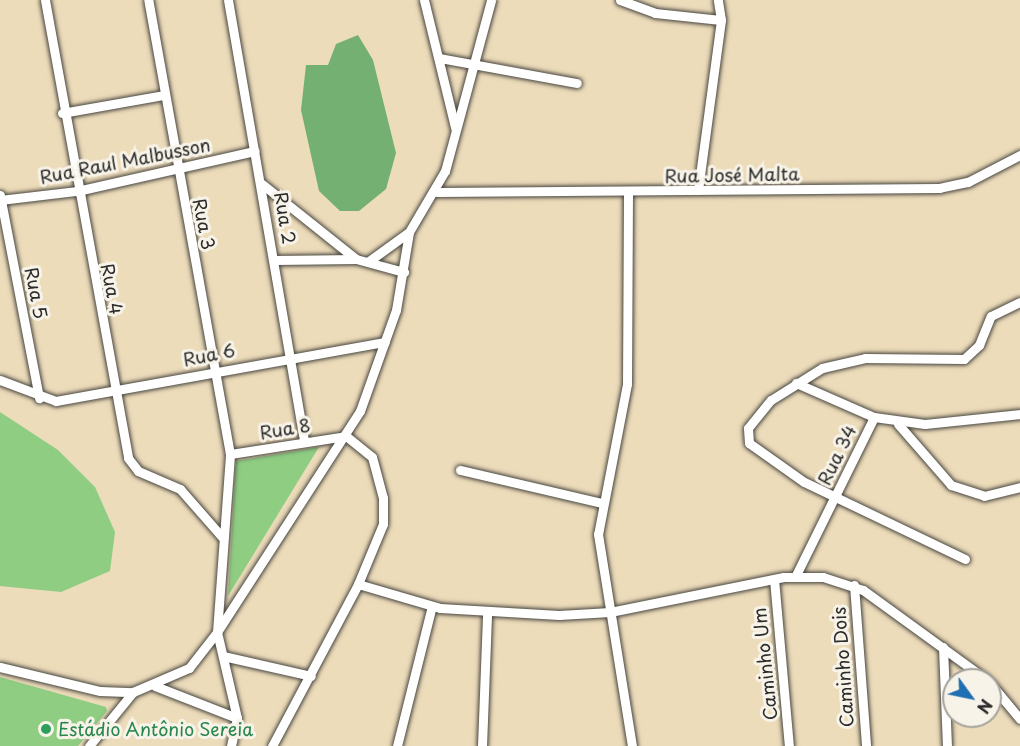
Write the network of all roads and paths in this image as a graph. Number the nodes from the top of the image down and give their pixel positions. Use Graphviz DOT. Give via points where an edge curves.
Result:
graph roads {
  1 [pos="45,0"];
  2 [pos="148,0"];
  3 [pos="228,0"];
  4 [pos="424,0"];
  5 [pos="491,0"];
  6 [pos="620,0"];
  7 [pos="718,0"];
  8 [pos="721,20"];
  9 [pos="439,58"];
  10 [pos="473,63"];
  11 [pos="577,83"];
  12 [pos="164,95"];
  13 [pos="62,114"];
  14 [pos="456,130"];
  15 [pos="255,152"];
  16 [pos="1020,155"];
  17 [pos="177,169"];
  18 [pos="262,184"];
  19 [pos="698,190"];
  20 [pos="76,191"];
  21 [pos="437,192"];
  22 [pos="628,194"];
  23 [pos="0,198"];
  24 [pos="409,232"];
  25 [pos="356,259"];
  26 [pos="275,260"];
  27 [pos="369,261"];
  28 [pos="404,272"];
  29 [pos="1020,302"];
  30 [pos="385,342"];
  31 [pos="292,356"];
  32 [pos="215,372"];
  33 [pos="0,380"];
  34 [pos="796,382"];
  35 [pos="115,388"];
  36 [pos="39,398"];
  37 [pos="1020,414"];
  38 [pos="874,417"];
  39 [pos="898,424"];
  40 [pos="345,436"];
  41 [pos="304,442"];
  42 [pos="230,454"];
  43 [pos="460,470"];
  44 [pos="1020,488"];
  45 [pos="835,498"];
  46 [pos="602,503"];
  47 [pos="222,537"];
  48 [pos="965,559"];
  49 [pos="796,575"];
  50 [pos="774,579"];
  51 [pos="358,584"];
  52 [pos="854,585"];
  53 [pos="432,606"];
  54 [pos="610,612"];
  55 [pos="487,613"];
  56 [pos="217,632"];
  57 [pos="943,647"];
  58 [pos="223,656"];
  59 [pos="0,666"];
  60 [pos="971,668"];
  61 [pos="311,676"];
  62 [pos="155,686"];
  63 [pos="133,692"];
  64 [pos="1002,697"];
  65 [pos="237,718"];
  66 [pos="1020,719"];
  67 [pos="89,746"];
  68 [pos="231,746"];
  69 [pos="272,746"];
  70 [pos="397,746"];
  71 [pos="482,746"];
  72 [pos="632,746"];
  73 [pos="789,746"];
  74 [pos="866,746"];
  75 [pos="947,746"];
  1 -- 13 [label="street, Rua 4"];
  2 -- 12 [label="street, Rua 3"];
  3 -- 15 [label="street, Rua 2"];
  4 -- 9 [label="street"];
  5 -- 10 [label="street"];
  6 -- 8 [label="street" via="655,13"];
  7 -- 8 [label="street"];
  8 -- 19 [label="street"];
  9 -- 10 [label="street"];
  9 -- 14 [label="street"];
  10 -- 11 [label="street"];
  10 -- 14 [label="street"];
  12 -- 13 [label="street"];
  12 -- 17 [label="street, Rua 3"];
  13 -- 20 [label="street, Rua 4"];
  14 -- 21 [label="street"];
  15 -- 17 [label="street, Rua Raul Malbusson"];
  15 -- 18 [label="street, Rua 2"];
  16 -- 19 [label="street, Rua José Malta" via="968,182 939,188"];
  17 -- 20 [label="street, Rua Raul Malbusson"];
  17 -- 32 [label="street, Rua 3"];
  18 -- 25 [label="street"];
  18 -- 26 [label="street, Rua 2"];
  19 -- 22 [label="street, Rua José Malta"];
  20 -- 23 [label="street, Rua Raul Malbusson"];
  20 -- 35 [label="street, Rua 4"];
  21 -- 22 [label="street, Rua José Malta"];
  21 -- 24 [label="street"];
  22 -- 46 [label="street" via="627,384"];
  23 -- 36 [label="street, Rua 5"];
  24 -- 27 [label="street"];
  24 -- 28 [label="street"];
  25 -- 26 [label="street"];
  25 -- 27 [label="street"];
  26 -- 31 [label="street, Rua 2"];
  27 -- 28 [label="street"];
  28 -- 30 [label="street"];
  29 -- 34 [label="street" via="991,316 979,345 955,362 846,361"];
  30 -- 31 [label="street, Rua 6"];
  30 -- 40 [label="street"];
  31 -- 32 [label="street, Rua 6"];
  31 -- 41 [label="street, Rua 2"];
  32 -- 35 [label="street, Rua 6"];
  32 -- 42 [label="street, Rua 3"];
  33 -- 36 [label="street"];
  34 -- 38 [label="street"];
  34 -- 45 [label="street" via="760,409 747,438 782,467"];
  35 -- 36 [label="street, Rua 6" via="67,400"];
  35 -- 47 [label="street, Rua 4" via="130,464 180,489"];
  37 -- 39 [label="street, Rua 34"];
  38 -- 39 [label="street, Rua 34"];
  38 -- 45 [label="street, Rua 34"];
  39 -- 44 [label="street" via="924,459 962,490 984,496"];
  40 -- 41 [label="street, Rua 8"];
  40 -- 51 [label="street" via="370,453 385,514"];
  40 -- 56 [label="street"];
  41 -- 42 [label="street, Rua 8"];
  42 -- 47 [label="street, Rua 3"];
  43 -- 46 [label="street"];
  45 -- 48 [label="street"];
  45 -- 49 [label="street, Rua 34"];
  46 -- 54 [label="street" via="599,547"];
  47 -- 56 [label="street, Rua 3"];
  49 -- 50 [label="street"];
  49 -- 52 [label="street"];
  50 -- 54 [label="street"];
  50 -- 73 [label="street, Caminho Um"];
  51 -- 53 [label="street"];
  51 -- 61 [label="street"];
  52 -- 57 [label="street"];
  52 -- 74 [label="street, Caminho Dois"];
  53 -- 55 [label="street"];
  53 -- 70 [label="street"];
  54 -- 55 [label="street"];
  54 -- 72 [label="street"];
  55 -- 71 [label="street"];
  56 -- 58 [label="street, Rua 3"];
  56 -- 62 [label="street" via="189,668"];
  57 -- 60 [label="street"];
  57 -- 75 [label="street"];
  58 -- 61 [label="street"];
  58 -- 65 [label="street, Rua 3"];
  59 -- 63 [label="street" via="100,692"];
  61 -- 69 [label="street"];
  62 -- 63 [label="street"];
  62 -- 65 [label="street"];
  63 -- 67 [label="street"];
  64 -- 66 [label="street"];
  65 -- 68 [label="street"];
}
